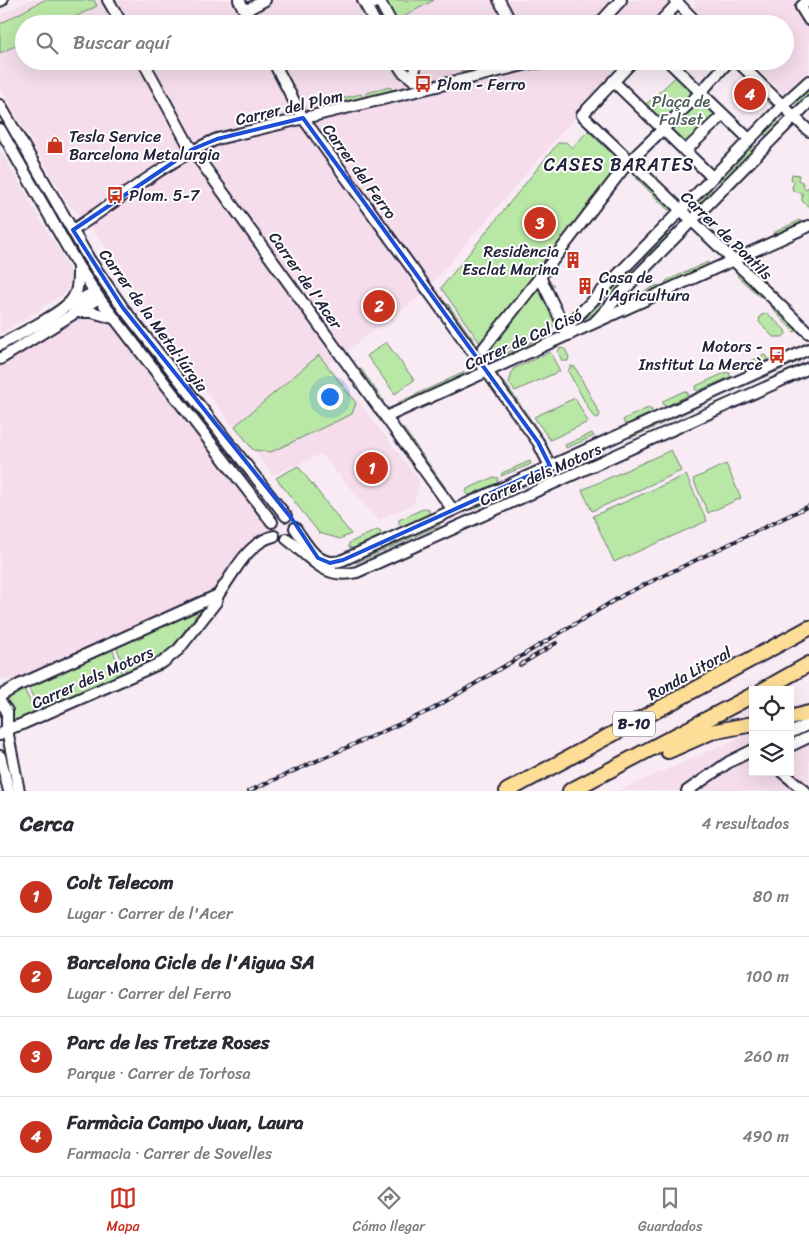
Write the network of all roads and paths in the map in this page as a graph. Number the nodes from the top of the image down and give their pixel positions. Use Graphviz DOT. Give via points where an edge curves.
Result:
graph roads {
  1 [pos="108,0"];
  2 [pos="239,0"];
  3 [pos="265,0"];
  4 [pos="499,0"];
  5 [pos="808,0"];
  6 [pos="621,1"];
  7 [pos="676,1"];
  8 [pos="365,3"];
  9 [pos="245,11"];
  10 [pos="117,15"];
  11 [pos="247,15"];
  12 [pos="371,15"];
  13 [pos="387,15"];
  14 [pos="507,15"];
  15 [pos="608,15"];
  16 [pos="665,15"];
  17 [pos="689,15"];
  18 [pos="809,20"];
  19 [pos="148,70"];
  20 [pos="278,70"];
  21 [pos="401,70"];
  22 [pos="415,70"];
  23 [pos="502,70"];
  24 [pos="624,70"];
  25 [pos="677,70"];
  26 [pos="720,70"];
  27 [pos="746,70"];
  28 [pos="613,81"];
  29 [pos="809,81"];
  30 [pos="700,93"];
  31 [pos="809,102"];
  32 [pos="0,105"];
  33 [pos="788,111"];
  34 [pos="723,115"];
  35 [pos="303,118"];
  36 [pos="0,129"];
  37 [pos="663,129"];
  38 [pos="809,131"];
  39 [pos="749,139"];
  40 [pos="193,149"];
  41 [pos="685,151"];
  42 [pos="630,161"];
  43 [pos="712,177"];
  44 [pos="685,215"];
  45 [pos="809,226"];
  46 [pos="73,230"];
  47 [pos="90,258"];
  48 [pos="633,259"];
  49 [pos="732,261"];
  50 [pos="78,266"];
  51 [pos="643,270"];
  52 [pos="540,278"];
  53 [pos="95,295"];
  54 [pos="596,297"];
  55 [pos="64,307"];
  56 [pos="106,307"];
  57 [pos="123,308"];
  58 [pos="606,308"];
  59 [pos="78,312"];
  60 [pos="113,318"];
  61 [pos="592,324"];
  62 [pos="567,332"];
  63 [pos="809,333"];
  64 [pos="0,345"];
  65 [pos="809,348"];
  66 [pos="482,349"];
  67 [pos="0,359"];
  68 [pos="809,368"];
  69 [pos="486,372"];
  70 [pos="386,417"];
  71 [pos="550,466"];
  72 [pos="453,510"];
  73 [pos="286,516"];
  74 [pos="272,522"];
  75 [pos="295,528"];
  76 [pos="274,536"];
  77 [pos="287,539"];
  78 [pos="218,595"];
  79 [pos="809,624"];
  80 [pos="809,628"];
  81 [pos="760,654"];
  82 [pos="809,664"];
  83 [pos="0,683"];
  84 [pos="19,685"];
  85 [pos="770,686"];
  86 [pos="0,696"];
  87 [pos="749,697"];
  88 [pos="0,701"];
  89 [pos="809,712"];
  90 [pos="794,717"];
  91 [pos="809,724"];
  92 [pos="749,725"];
  93 [pos="4,731"];
  94 [pos="794,731"];
  95 [pos="809,737"];
  96 [pos="794,744"];
  97 [pos="749,752"];
  98 [pos="0,756"];
  99 [pos="740,756"];
  100 [pos="749,758"];
  101 [pos="787,776"];
  102 [pos="9,791"];
  103 [pos="19,791"];
  104 [pos="507,791"];
  105 [pos="570,791"];
  106 [pos="576,791"];
  107 [pos="687,791"];
  108 [pos="805,791"];
  1 -- 10 [label="street"];
  2 -- 9 [label="street"];
  3 -- 9 [label="street"];
  4 -- 14 [label="street"];
  5 -- 18 [label="street" via="801,7"];
  6 -- 15 [label="street"];
  7 -- 16 [label="street"];
  7 -- 17 [label="street"];
  8 -- 12 [label="street"];
  8 -- 13 [label="street" via="379,0"];
  9 -- 11 [label="street"];
  19 -- 40 [label="street, Carrer de l'Acer"];
  20 -- 35 [label="street, Carrer del Ferro"];
  21 -- 22 [label="street" via="414,80"];
  23 -- 35 [label="street, Carrer del Plom"];
  24 -- 28 [label="street"];
  25 -- 30 [label="street"];
  26 -- 30 [label="street"];
  27 -- 33 [label="street"];
  28 -- 37 [label="street"];
  28 -- 42 [label="street, Carrer de Pontils" via="582,115"];
  29 -- 33 [label="street"];
  30 -- 34 [label="street"];
  30 -- 37 [label="street"];
  31 -- 33 [label="street"];
  32 -- 46 [label="street, Carrer de la Metal·lúrgia"];
  33 -- 38 [label="street"];
  33 -- 39 [label="street"];
  33 -- 44 [label="street"];
  34 -- 39 [label="street"];
  34 -- 41 [label="street"];
  35 -- 40 [label="street, Carrer del Plom" via="217,139"];
  35 -- 69 [label="street, Carrer del Ferro"];
  36 -- 50 [label="street, Carrer de la Metal·lúrgia"];
  37 -- 41 [label="street"];
  37 -- 42 [label="street"];
  39 -- 43 [label="street"];
  40 -- 46 [label="street, Carrer del Plom"];
  40 -- 70 [label="street, Carrer de l'Acer"];
  41 -- 43 [label="street"];
  42 -- 44 [label="street, Carrer de Pontils"];
  42 -- 52 [label="street"];
  43 -- 44 [label="street"];
  44 -- 48 [label="street"];
  44 -- 49 [label="street, Carrer de Pontils"];
  44 -- 51 [label="street"];
  45 -- 49 [label="street, Carrer de Cal Cisó"];
  46 -- 47 [label="street, Carrer de la Metal·lúrgia"];
  47 -- 53 [label="street"];
  47 -- 57 [label="street, Carrer de la Metal·lúrgia"];
  48 -- 51 [label="street"];
  48 -- 54 [label="street"];
  49 -- 61 [label="street, Carrer de Cal Cisó"];
  49 -- 63 [label="street, Carrer de Pontils"];
  50 -- 53 [label="street, Carrer de la Metal·lúrgia"];
  50 -- 55 [label="street" via="76,290"];
  51 -- 58 [label="street"];
  52 -- 62 [label="street"];
  52 -- 66 [label="street"];
  53 -- 55 [label="street"];
  53 -- 56 [label="street, Carrer de la Metal·lúrgia"];
  53 -- 59 [label="street"];
  54 -- 58 [label="street"];
  54 -- 62 [label="street"];
  55 -- 64 [label="street"];
  56 -- 57 [label="street"];
  56 -- 60 [label="street, Carrer de la Metal·lúrgia"];
  57 -- 73 [label="street, Carrer de la Metal·lúrgia"];
  58 -- 61 [label="street"];
  59 -- 60 [label="street"];
  59 -- 67 [label="street"];
  60 -- 74 [label="street, Carrer de la Metal·lúrgia"];
  61 -- 62 [label="street, Carrer de Cal Cisó"];
  62 -- 69 [label="street, Carrer de Cal Cisó"];
  65 -- 71 [label="street, Carrer dels Motors"];
  68 -- 77 [label="street, Carrer dels Motors" via="357,572 344,575 325,570"];
  69 -- 70 [label="street, Carrer de Cal Cisó"];
  69 -- 71 [label="street, Carrer del Ferro" via="543,449"];
  70 -- 72 [label="street, Carrer de l'Acer"];
  71 -- 72 [label="street, Carrer dels Motors"];
  72 -- 75 [label="street, Carrer dels Motors" via="337,562 318,558"];
  73 -- 74 [label="street" via="277,517"];
  73 -- 75 [label="street" via="294,522"];
  74 -- 76 [label="street" via="270,528"];
  75 -- 77 [label="street"];
  76 -- 77 [label="street"];
  76 -- 78 [label="street, Carrer dels Motors" via="254,547"];
  78 -- 84 [label="street, Carrer dels Motors"];
  78 -- 93 [label="street, Carrer dels Motors" via="179,649 163,662"];
  79 -- 81 [label="highway"];
  80 -- 81 [label="highway, Ronda Litoral / B-10"];
  81 -- 104 [label="highway, Ronda Litoral / B-10"];
  82 -- 85 [label="highway"];
  83 -- 84 [label="street"];
  84 -- 86 [label="street, Carrer dels Motors"];
  87 -- 105 [label="highway, B-10"];
  88 -- 93 [label="street" via="7,711"];
  89 -- 90 [label="highway"];
  91 -- 94 [label="street"];
  92 -- 106 [label="highway" via="711,732"];
  93 -- 103 [label="street"];
  95 -- 96 [label="street"];
  97 -- 99 [label="street"];
  98 -- 102 [label="street"];
  99 -- 100 [label="street"];
  99 -- 107 [label="street"];
  101 -- 108 [label="street"];
}
